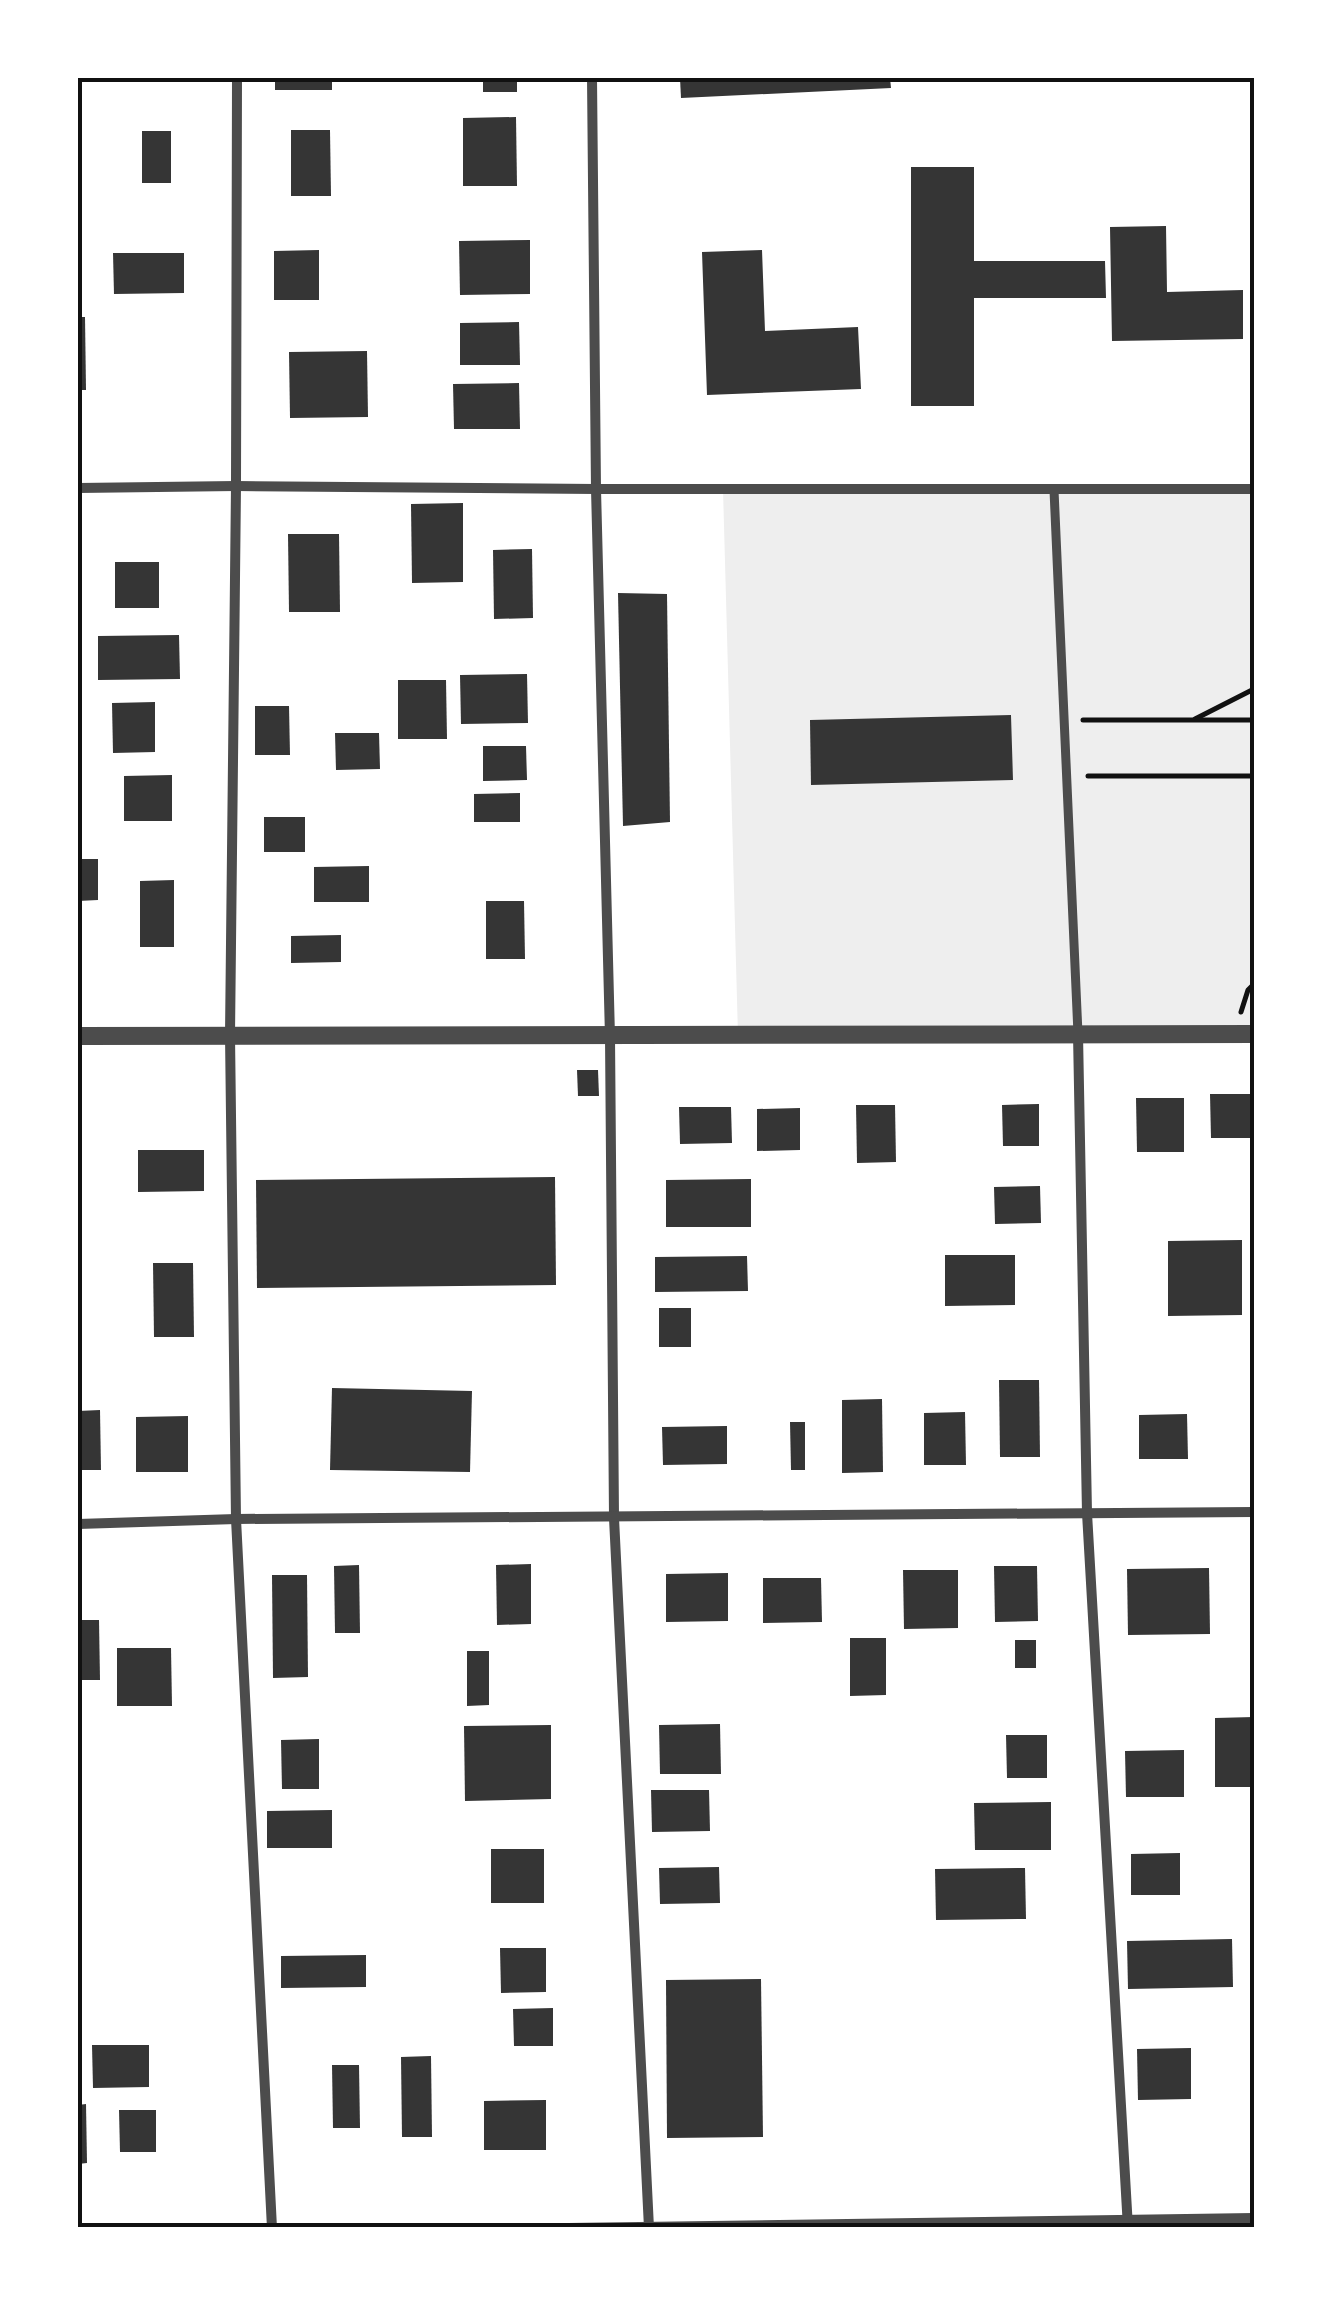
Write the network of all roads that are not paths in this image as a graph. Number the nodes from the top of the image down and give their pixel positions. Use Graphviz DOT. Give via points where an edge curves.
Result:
graph roads {
  1 [pos="238,78"];
  2 [pos="592,78"];
  3 [pos="236,486"];
  4 [pos="78,488"];
  5 [pos="1254,489"];
  6 [pos="596,490"];
  7 [pos="1054,490"];
  8 [pos="1078,1034"];
  9 [pos="1254,1034"];
  10 [pos="78,1036"];
  11 [pos="230,1036"];
  12 [pos="610,1037"];
  13 [pos="1254,1512"];
  14 [pos="1087,1514"];
  15 [pos="614,1518"];
  16 [pos="236,1519"];
  17 [pos="78,1524"];
  18 [pos="1254,2218"];
  19 [pos="1128,2223"];
  20 [pos="649,2227"];
  21 [pos="272,2228"];
  22 [pos="568,2228"];
  1 -- 3 [label="street"];
  2 -- 6 [label="street"];
  3 -- 4 [label="street"];
  3 -- 6 [label="street"];
  3 -- 11 [label="street"];
  5 -- 7 [label="street"];
  6 -- 7 [label="street"];
  6 -- 12 [label="street"];
  7 -- 8 [label="street"];
  8 -- 9 [label="street"];
  8 -- 12 [label="street"];
  8 -- 14 [label="street"];
  10 -- 11 [label="street"];
  11 -- 12 [label="street"];
  11 -- 16 [label="street"];
  12 -- 15 [label="street"];
  13 -- 14 [label="street"];
  14 -- 15 [label="street"];
  14 -- 19 [label="street"];
  15 -- 16 [label="street"];
  15 -- 20 [label="street"];
  16 -- 17 [label="street"];
  16 -- 21 [label="street"];
  18 -- 19 [label="street"];
  19 -- 20 [label="street"];
  20 -- 22 [label="street"];
}
